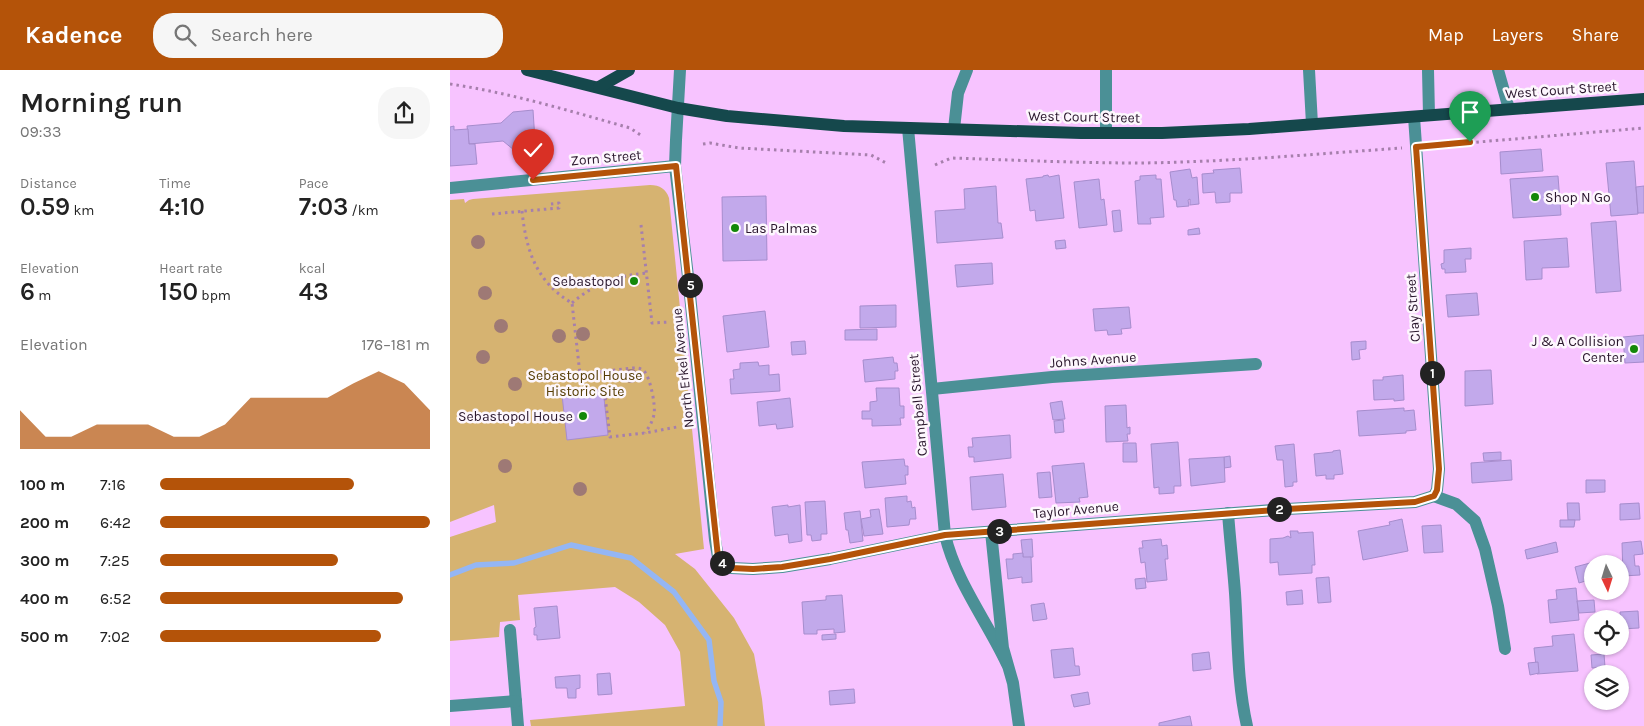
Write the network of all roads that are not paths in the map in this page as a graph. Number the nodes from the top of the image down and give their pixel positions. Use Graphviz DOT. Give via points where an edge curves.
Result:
graph roads {
  1 [pos="528,70"];
  2 [pos="629,70"];
  3 [pos="680,70"];
  4 [pos="967,70"];
  5 [pos="1106,70"];
  6 [pos="1309,70"];
  7 [pos="1428,70"];
  8 [pos="1498,70"];
  9 [pos="599,88"];
  10 [pos="1644,99"];
  11 [pos="678,108"];
  12 [pos="1509,109"];
  13 [pos="1429,115"];
  14 [pos="1414,117"];
  15 [pos="1312,124"];
  16 [pos="908,128"];
  17 [pos="954,129"];
  18 [pos="1106,133"];
  19 [pos="676,166"];
  20 [pos="450,188"];
  21 [pos="1256,364"];
  22 [pos="932,389"];
  23 [pos="1434,496"];
  24 [pos="1228,513"];
  25 [pos="991,532"];
  26 [pos="945,535"];
  27 [pos="723,564"];
  28 [pos="510,630"];
  29 [pos="1505,649"];
  30 [pos="1007,664"];
  31 [pos="516,701"];
  32 [pos="450,706"];
  33 [pos="518,726"];
  34 [pos="1019,726"];
  35 [pos="1246,726"];
  1 -- 9 [label="main road, West Court Street"];
  2 -- 9 [label="main road"];
  3 -- 11 [label="street, North Erkel Avenue"];
  4 -- 17 [label="street" via="958,93"];
  5 -- 18 [label="street"];
  6 -- 15 [label="street"];
  7 -- 13 [label="street"];
  8 -- 12 [label="street"];
  9 -- 11 [label="main road, West Court Street"];
  10 -- 12 [label="main road, West Court Street"];
  11 -- 16 [label="main road, West Court Street" via="776,121"];
  11 -- 19 [label="street, North Erkel Avenue"];
  12 -- 13 [label="main road, West Court Street"];
  13 -- 14 [label="main road, West Court Street"];
  14 -- 15 [label="main road, West Court Street"];
  14 -- 23 [label="street, Clay Street" via="1439,469"];
  15 -- 18 [label="main road, West Court Street"];
  16 -- 17 [label="main road, West Court Street"];
  16 -- 22 [label="street, Campbell Street"];
  17 -- 18 [label="main road, West Court Street"];
  19 -- 20 [label="street, Zorn Street"];
  19 -- 27 [label="street, North Erkel Avenue" via="715,540 718,557"];
  21 -- 22 [label="street, Johns Avenue" via="1052,377"];
  22 -- 26 [label="street, Campbell Street"];
  23 -- 24 [label="street, Taylor Avenue" via="1415,502"];
  23 -- 29 [label="street" via="1456,504 1475,521 1485,549"];
  24 -- 25 [label="street, Taylor Avenue"];
  24 -- 35 [label="street" via="1237,652"];
  25 -- 26 [label="street, Taylor Avenue"];
  25 -- 30 [label="street, Campbell Street"];
  26 -- 27 [label="street, Taylor Avenue" via="782,567 746,569"];
  26 -- 30 [label="street, Campbell Street" via="958,572"];
  28 -- 31 [label="street"];
  30 -- 34 [label="street, Campbell Street"];
  31 -- 32 [label="street"];
  31 -- 33 [label="street"];
}
